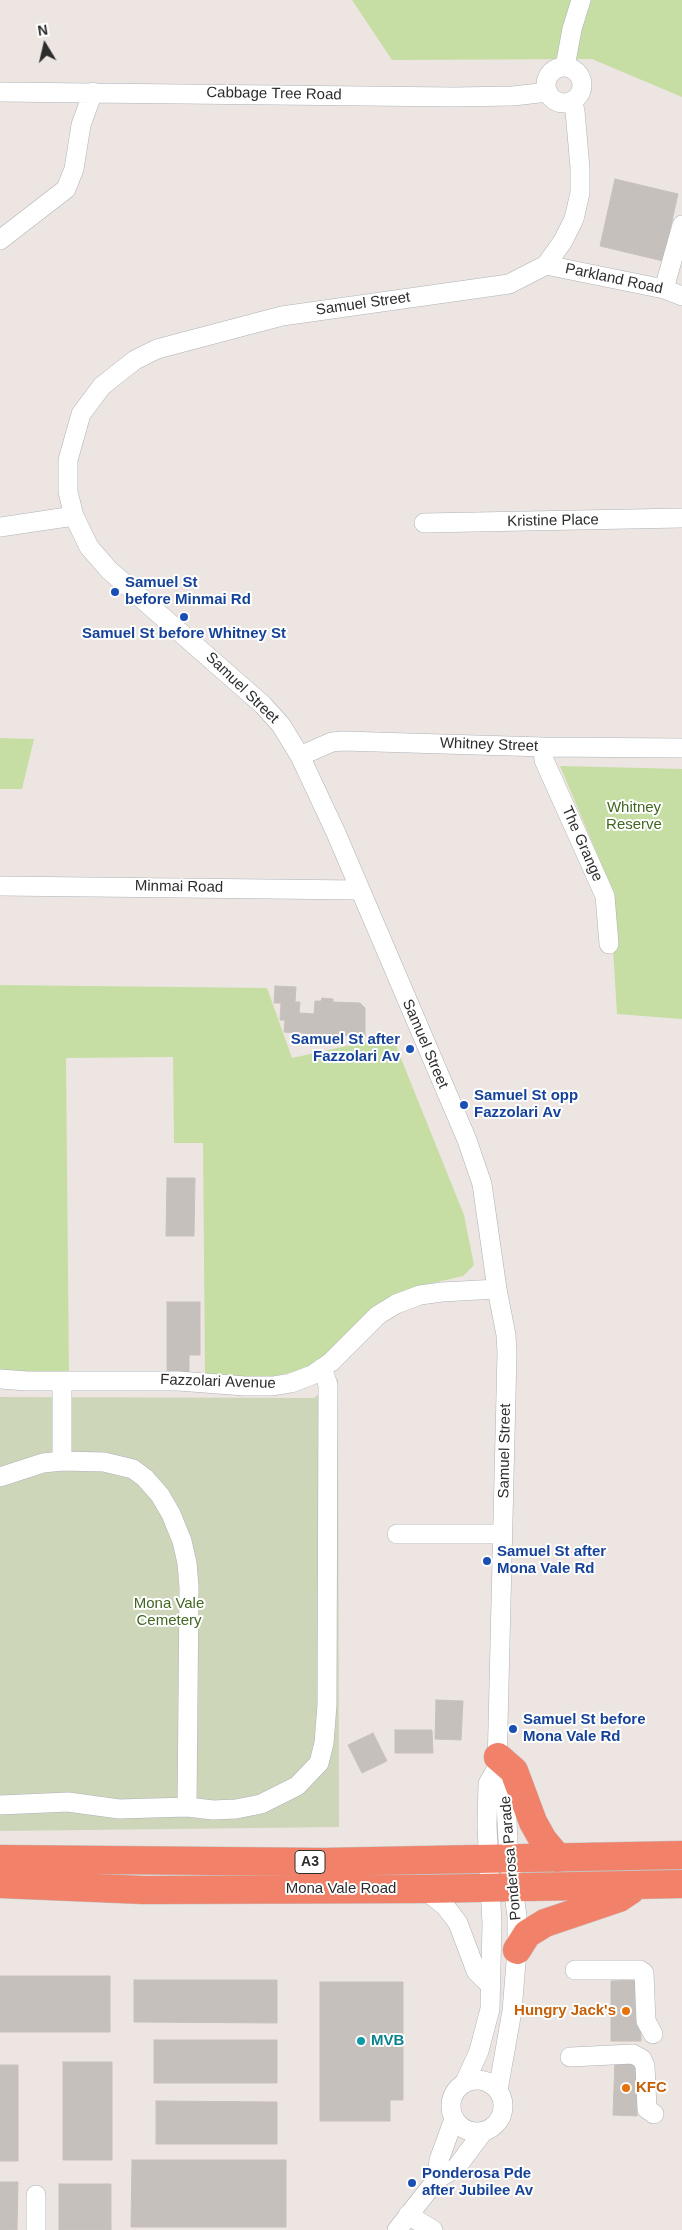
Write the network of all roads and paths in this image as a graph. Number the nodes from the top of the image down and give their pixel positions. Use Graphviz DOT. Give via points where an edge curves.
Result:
graph roads {
  1 [pos="581,0"];
  2 [pos="565,68"];
  3 [pos="0,92"];
  4 [pos="93,92"];
  5 [pos="548,92"];
  6 [pos="572,101"];
  7 [pos="682,225"];
  8 [pos="0,240"];
  9 [pos="546,265"];
  10 [pos="664,289"];
  11 [pos="682,296"];
  12 [pos="74,516"];
  13 [pos="682,518"];
  14 [pos="424,523"];
  15 [pos="0,527"];
  16 [pos="543,747"];
  17 [pos="682,748"];
  18 [pos="300,756"];
  19 [pos="0,886"];
  20 [pos="358,890"];
  21 [pos="609,944"];
  22 [pos="497,1289"];
  23 [pos="322,1368"];
  24 [pos="0,1379"];
  25 [pos="62,1381"];
  26 [pos="62,1461"];
  27 [pos="0,1477"];
  28 [pos="397,1534"];
  29 [pos="503,1534"];
  30 [pos="497,1763"];
  31 [pos="0,1805"];
  32 [pos="187,1807"];
  33 [pos="682,1855"];
  34 [pos="558,1858"];
  35 [pos="0,1859"];
  36 [pos="498,1860"];
  37 [pos="0,1884"];
  38 [pos="682,1884"];
  39 [pos="638,1885"];
  40 [pos="502,1888"];
  41 [pos="424,1889"];
  42 [pos="517,1950"];
  43 [pos="575,1970"];
  44 [pos="492,1986"];
  45 [pos="653,2034"];
  46 [pos="570,2057"];
  47 [pos="465,2082"];
  48 [pos="498,2090"];
  49 [pos="654,2114"];
  50 [pos="454,2119"];
  51 [pos="483,2132"];
  52 [pos="437,2179"];
  53 [pos="36,2195"];
  54 [pos="408,2214"];
  55 [pos="36,2230"];
  56 [pos="396,2230"];
  57 [pos="433,2230"];
  1 -- 2 [label="street"];
  2 -- 5 [label="street" via="550,75"];
  2 -- 6 [label="street" via="576,72 582,82 580,93"];
  3 -- 4 [label="street, Cabbage Tree Road"];
  4 -- 5 [label="street, Cabbage Tree Road" via="455,97"];
  4 -- 8 [label="street" via="81,125 74,169 66,189"];
  5 -- 6 [label="street" via="558,102"];
  6 -- 9 [label="street, Samuel Street" via="580,158 580,193 574,220"];
  7 -- 10 [label="street"];
  9 -- 10 [label="street, Parkland Road"];
  9 -- 12 [label="street, Samuel Street" via="509,284 282,316 175,344 135,360 102,386 81,414 68,460 68,492"];
  10 -- 11 [label="street, Parkland Road"];
  12 -- 15 [label="street"];
  12 -- 18 [label="street, Samuel Street" via="89,547 109,570 264,705"];
  13 -- 14 [label="street, Kristine Place"];
  16 -- 17 [label="street, Whitney Street"];
  16 -- 18 [label="street, Whitney Street" via="343,741 332,742"];
  16 -- 21 [label="street, The Grange" via="544,760 605,896"];
  18 -- 20 [label="street, Samuel Street"];
  19 -- 20 [label="street, Minmai Road"];
  20 -- 22 [label="street, Samuel Street" via="476,1162"];
  22 -- 23 [label="street, Fazzolari Avenue" via="420,1295 396,1304 378,1316"];
  22 -- 29 [label="street, Samuel Street" via="507,1353"];
  23 -- 25 [label="street, Fazzolari Avenue" via="291,1383 273,1386 178,1381"];
  23 -- 32 [label="street" via="328,1385 327,1696 324,1743 319,1763 297,1786 261,1804 213,1810"];
  24 -- 25 [label="street, Fazzolari Avenue"];
  25 -- 26 [label="street"];
  26 -- 27 [label="street" via="43,1463"];
  26 -- 32 [label="street" via="104,1462 133,1469 160,1495 182,1541 189,1587"];
  28 -- 29 [label="street"];
  29 -- 30 [label="street, Samuel Street"];
  30 -- 34 [label="highway" via="514,1771 543,1840"];
  30 -- 36 [label="street, Ponderosa Parade" via="505,1784"];
  31 -- 32 [label="street" via="68,1802 119,1808"];
  33 -- 34 [label="highway, Mona Vale Road / A3"];
  34 -- 36 [label="highway, Mona Vale Road / A3"];
  35 -- 36 [label="highway, Mona Vale Road / A3"];
  36 -- 40 [label="street, Ponderosa Parade"];
  37 -- 41 [label="highway, Mona Vale Road / A3" via="143,1890"];
  38 -- 39 [label="highway, Mona Vale Road / A3"];
  39 -- 40 [label="highway, Mona Vale Road / A3"];
  39 -- 42 [label="highway" via="619,1898 545,1923 527,1934"];
  40 -- 41 [label="highway, Mona Vale Road / A3"];
  40 -- 42 [label="street, Ponderosa Parade" via="517,1916"];
  40 -- 44 [label="street, Ponderosa Parade" via="492,1924"];
  41 -- 44 [label="street" via="445,1906 458,1923 476,1970"];
  42 -- 48 [label="street, Ponderosa Parade" via="512,2011"];
  43 -- 45 [label="street" via="640,1970 644,1973 646,2021"];
  44 -- 47 [label="street, Ponderosa Parade" via="486,2030"];
  46 -- 49 [label="street" via="633,2054 642,2058 647,2109"];
  47 -- 48 [label="street" via="483,2080"];
  47 -- 50 [label="street" via="453,2095 451,2112"];
  48 -- 51 [label="street" via="502,2115"];
  50 -- 51 [label="street" via="466,2130"];
  50 -- 52 [label="street" via="439,2160"];
  51 -- 52 [label="street" via="456,2168"];
  52 -- 54 [label="street"];
  53 -- 55 [label="street"];
  54 -- 56 [label="street"];
  54 -- 57 [label="street"];
}
